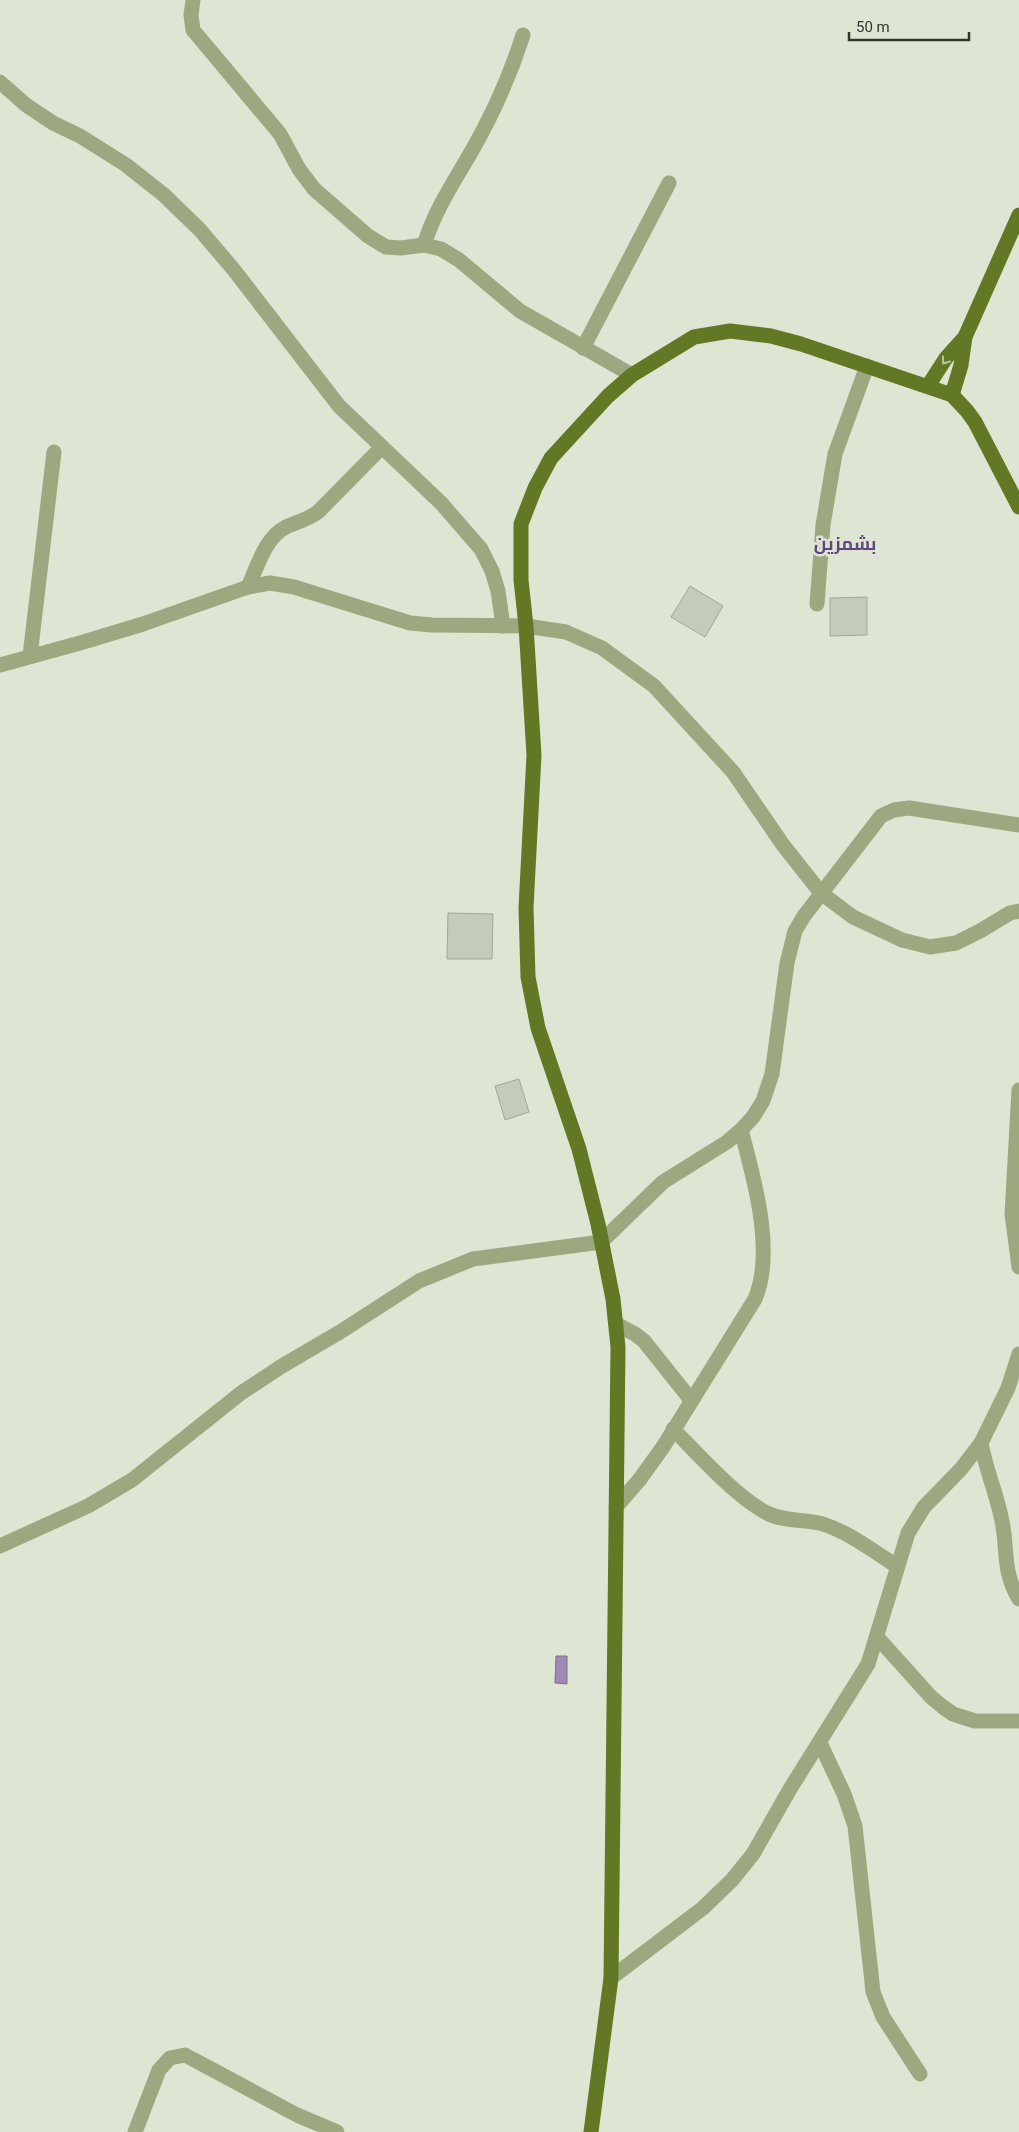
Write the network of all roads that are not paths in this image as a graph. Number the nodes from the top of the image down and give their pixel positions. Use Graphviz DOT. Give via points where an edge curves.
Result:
graph roads {
  1 [pos="193,0"];
  2 [pos="523,35"];
  3 [pos="0,82"];
  4 [pos="669,183"];
  5 [pos="1019,214"];
  6 [pos="424,245"];
  7 [pos="965,337"];
  8 [pos="583,348"];
  9 [pos="867,366"];
  10 [pos="632,376"];
  11 [pos="928,386"];
  12 [pos="952,395"];
  13 [pos="382,447"];
  14 [pos="54,452"];
  15 [pos="1019,507"];
  16 [pos="248,587"];
  17 [pos="817,604"];
  18 [pos="503,626"];
  19 [pos="526,626"];
  20 [pos="30,656"];
  21 [pos="0,665"];
  22 [pos="1019,825"];
  23 [pos="821,893"];
  24 [pos="1019,911"];
  25 [pos="1019,1090"];
  26 [pos="741,1130"];
  27 [pos="601,1242"];
  28 [pos="1019,1266"];
  29 [pos="616,1324"];
  30 [pos="1019,1354"];
  31 [pos="691,1400"];
  32 [pos="673,1429"];
  33 [pos="981,1443"];
  34 [pos="616,1507"];
  35 [pos="0,1546"];
  36 [pos="897,1566"];
  37 [pos="1019,1599"];
  38 [pos="877,1637"];
  39 [pos="1019,1721"];
  40 [pos="820,1743"];
  41 [pos="611,1978"];
  42 [pos="920,2074"];
  43 [pos="135,2132"];
  44 [pos="337,2132"];
  45 [pos="591,2132"];
  1 -- 6 [label="street" via="194,30 280,134 314,189 368,236 386,247"];
  2 -- 6 [label="street" via="511,72 471,152 431,221"];
  3 -- 13 [label="street" via="26,105 126,165 164,195 234,270 339,406"];
  4 -- 8 [label="street"];
  5 -- 7 [label="main road"];
  6 -- 8 [label="street" via="459,260 520,311"];
  7 -- 11 [label="main road, one-way" via="946,358"];
  7 -- 12 [label="main road" via="962,365"];
  8 -- 10 [label="street"];
  9 -- 10 [label="main road" via="778,338 730,331 694,337"];
  9 -- 11 [label="main road"];
  9 -- 17 [label="street" via="835,454 823,525"];
  10 -- 19 [label="main road" via="608,396 551,458 535,488 522,524 520,580"];
  11 -- 12 [label="main road"];
  12 -- 15 [label="main road" via="967,410"];
  13 -- 16 [label="street" via="318,512 274,536"];
  13 -- 18 [label="street" via="441,503 481,549 498,591"];
  14 -- 20 [label="street"];
  16 -- 18 [label="street" via="270,583 294,587 410,623"];
  16 -- 20 [label="street" via="143,624"];
  18 -- 19 [label="street"];
  19 -- 23 [label="street" via="566,632 602,648 654,686 733,772"];
  19 -- 27 [label="main road" via="534,755 526,908 528,977 538,1028 579,1148"];
  20 -- 21 [label="street"];
  22 -- 23 [label="street" via="909,808 894,810 881,816"];
  23 -- 24 [label="street" via="865,923 902,940 930,947 956,942"];
  23 -- 26 [label="street" via="796,930 784,982 772,1074 763,1101"];
  25 -- 28 [label="street" via="1012,1214"];
  26 -- 27 [label="street" via="663,1182"];
  26 -- 31 [label="street" via="759,1204 764,1266 755,1299"];
  27 -- 29 [label="main road"];
  27 -- 35 [label="street" via="473,1259 419,1281 240,1394 132,1480 88,1506"];
  29 -- 31 [label="street" via="644,1341"];
  29 -- 34 [label="main road"];
  30 -- 33 [label="street" via="1008,1388"];
  31 -- 32 [label="street"];
  32 -- 34 [label="street" via="651,1464"];
  32 -- 36 [label="street" via="759,1509 773,1516 835,1528"];
  33 -- 36 [label="street" via="924,1507 908,1533"];
  33 -- 37 [label="street" via="1003,1522 1007,1575"];
  34 -- 41 [label="main road"];
  36 -- 38 [label="street"];
  38 -- 39 [label="street" via="931,1697 953,1714 975,1721"];
  38 -- 40 [label="street" via="868,1664"];
  40 -- 41 [label="street" via="752,1854 732,1880 704,1908"];
  40 -- 42 [label="street" via="855,1826 875,1999"];
  41 -- 45 [label="main road"];
  43 -- 44 [label="street" via="159,2070 170,2058 186,2055 297,2115"];
}
